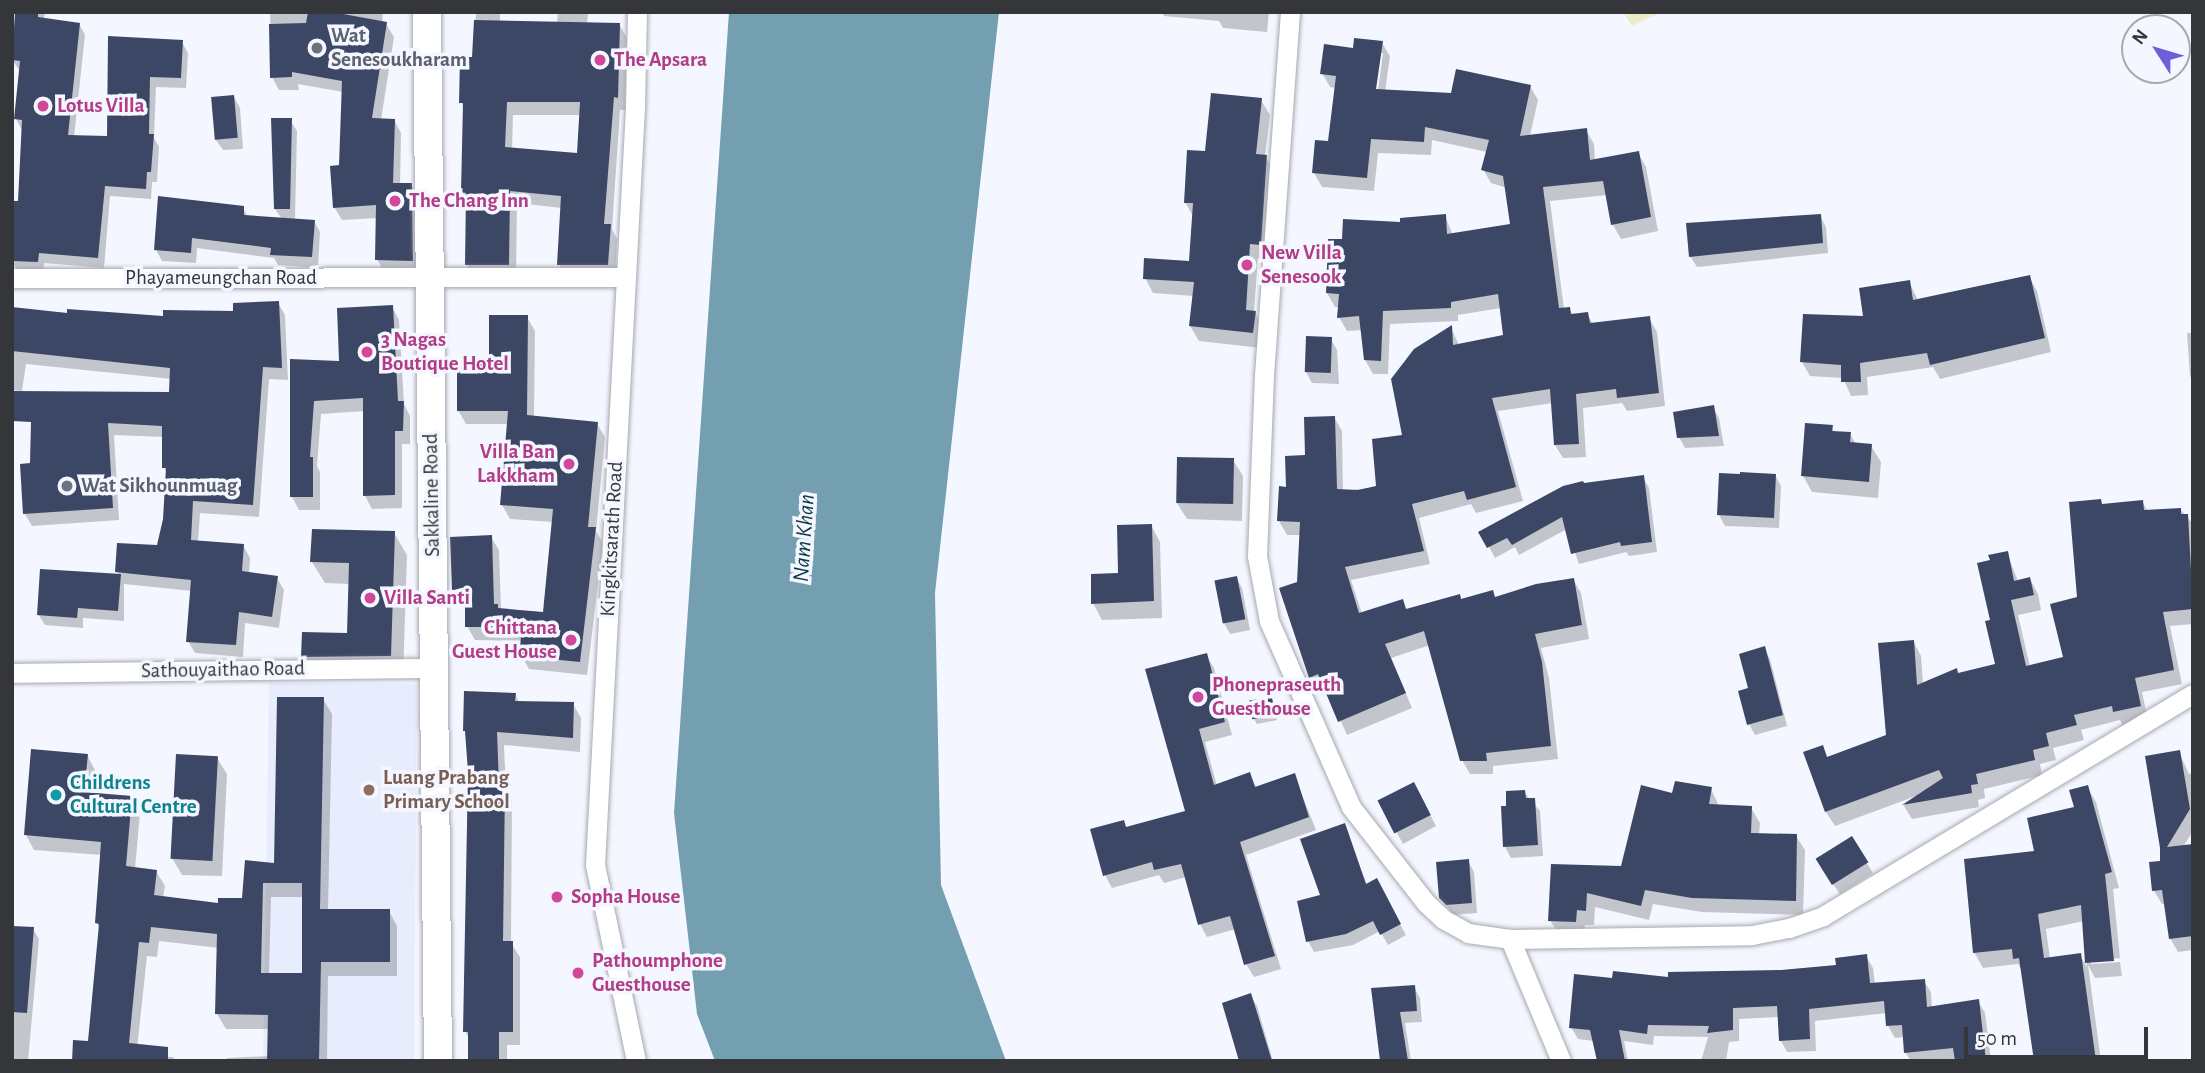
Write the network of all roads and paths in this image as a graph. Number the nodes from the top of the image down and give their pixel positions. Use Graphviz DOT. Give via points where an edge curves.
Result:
graph roads {
  1 [pos="427,12"];
  2 [pos="637,12"];
  3 [pos="1290,12"];
  4 [pos="626,276"];
  5 [pos="12,278"];
  6 [pos="430,278"];
  7 [pos="435,668"];
  8 [pos="12,673"];
  9 [pos="2193,694"];
  10 [pos="1510,939"];
  11 [pos="438,1061"];
  12 [pos="636,1061"];
  13 [pos="1561,1061"];
  1 -- 6 [label="main road, Sakkaline Road"];
  2 -- 4 [label="street, Kingkitsarath Road"];
  3 -- 10 [label="street" via="1256,556 1269,621 1351,807 1443,919 1468,933"];
  4 -- 6 [label="street, Phayameungchan Road"];
  4 -- 12 [label="street, Kingkitsarath Road" via="595,865"];
  5 -- 6 [label="street, Phayameungchan Road"];
  6 -- 7 [label="main road, Sakkaline Road"];
  7 -- 8 [label="street, Sathouyaithao Road"];
  7 -- 11 [label="main road, Sakkaline Road"];
  9 -- 10 [label="street" via="1823,916 1752,935"];
  10 -- 13 [label="street"];
}
